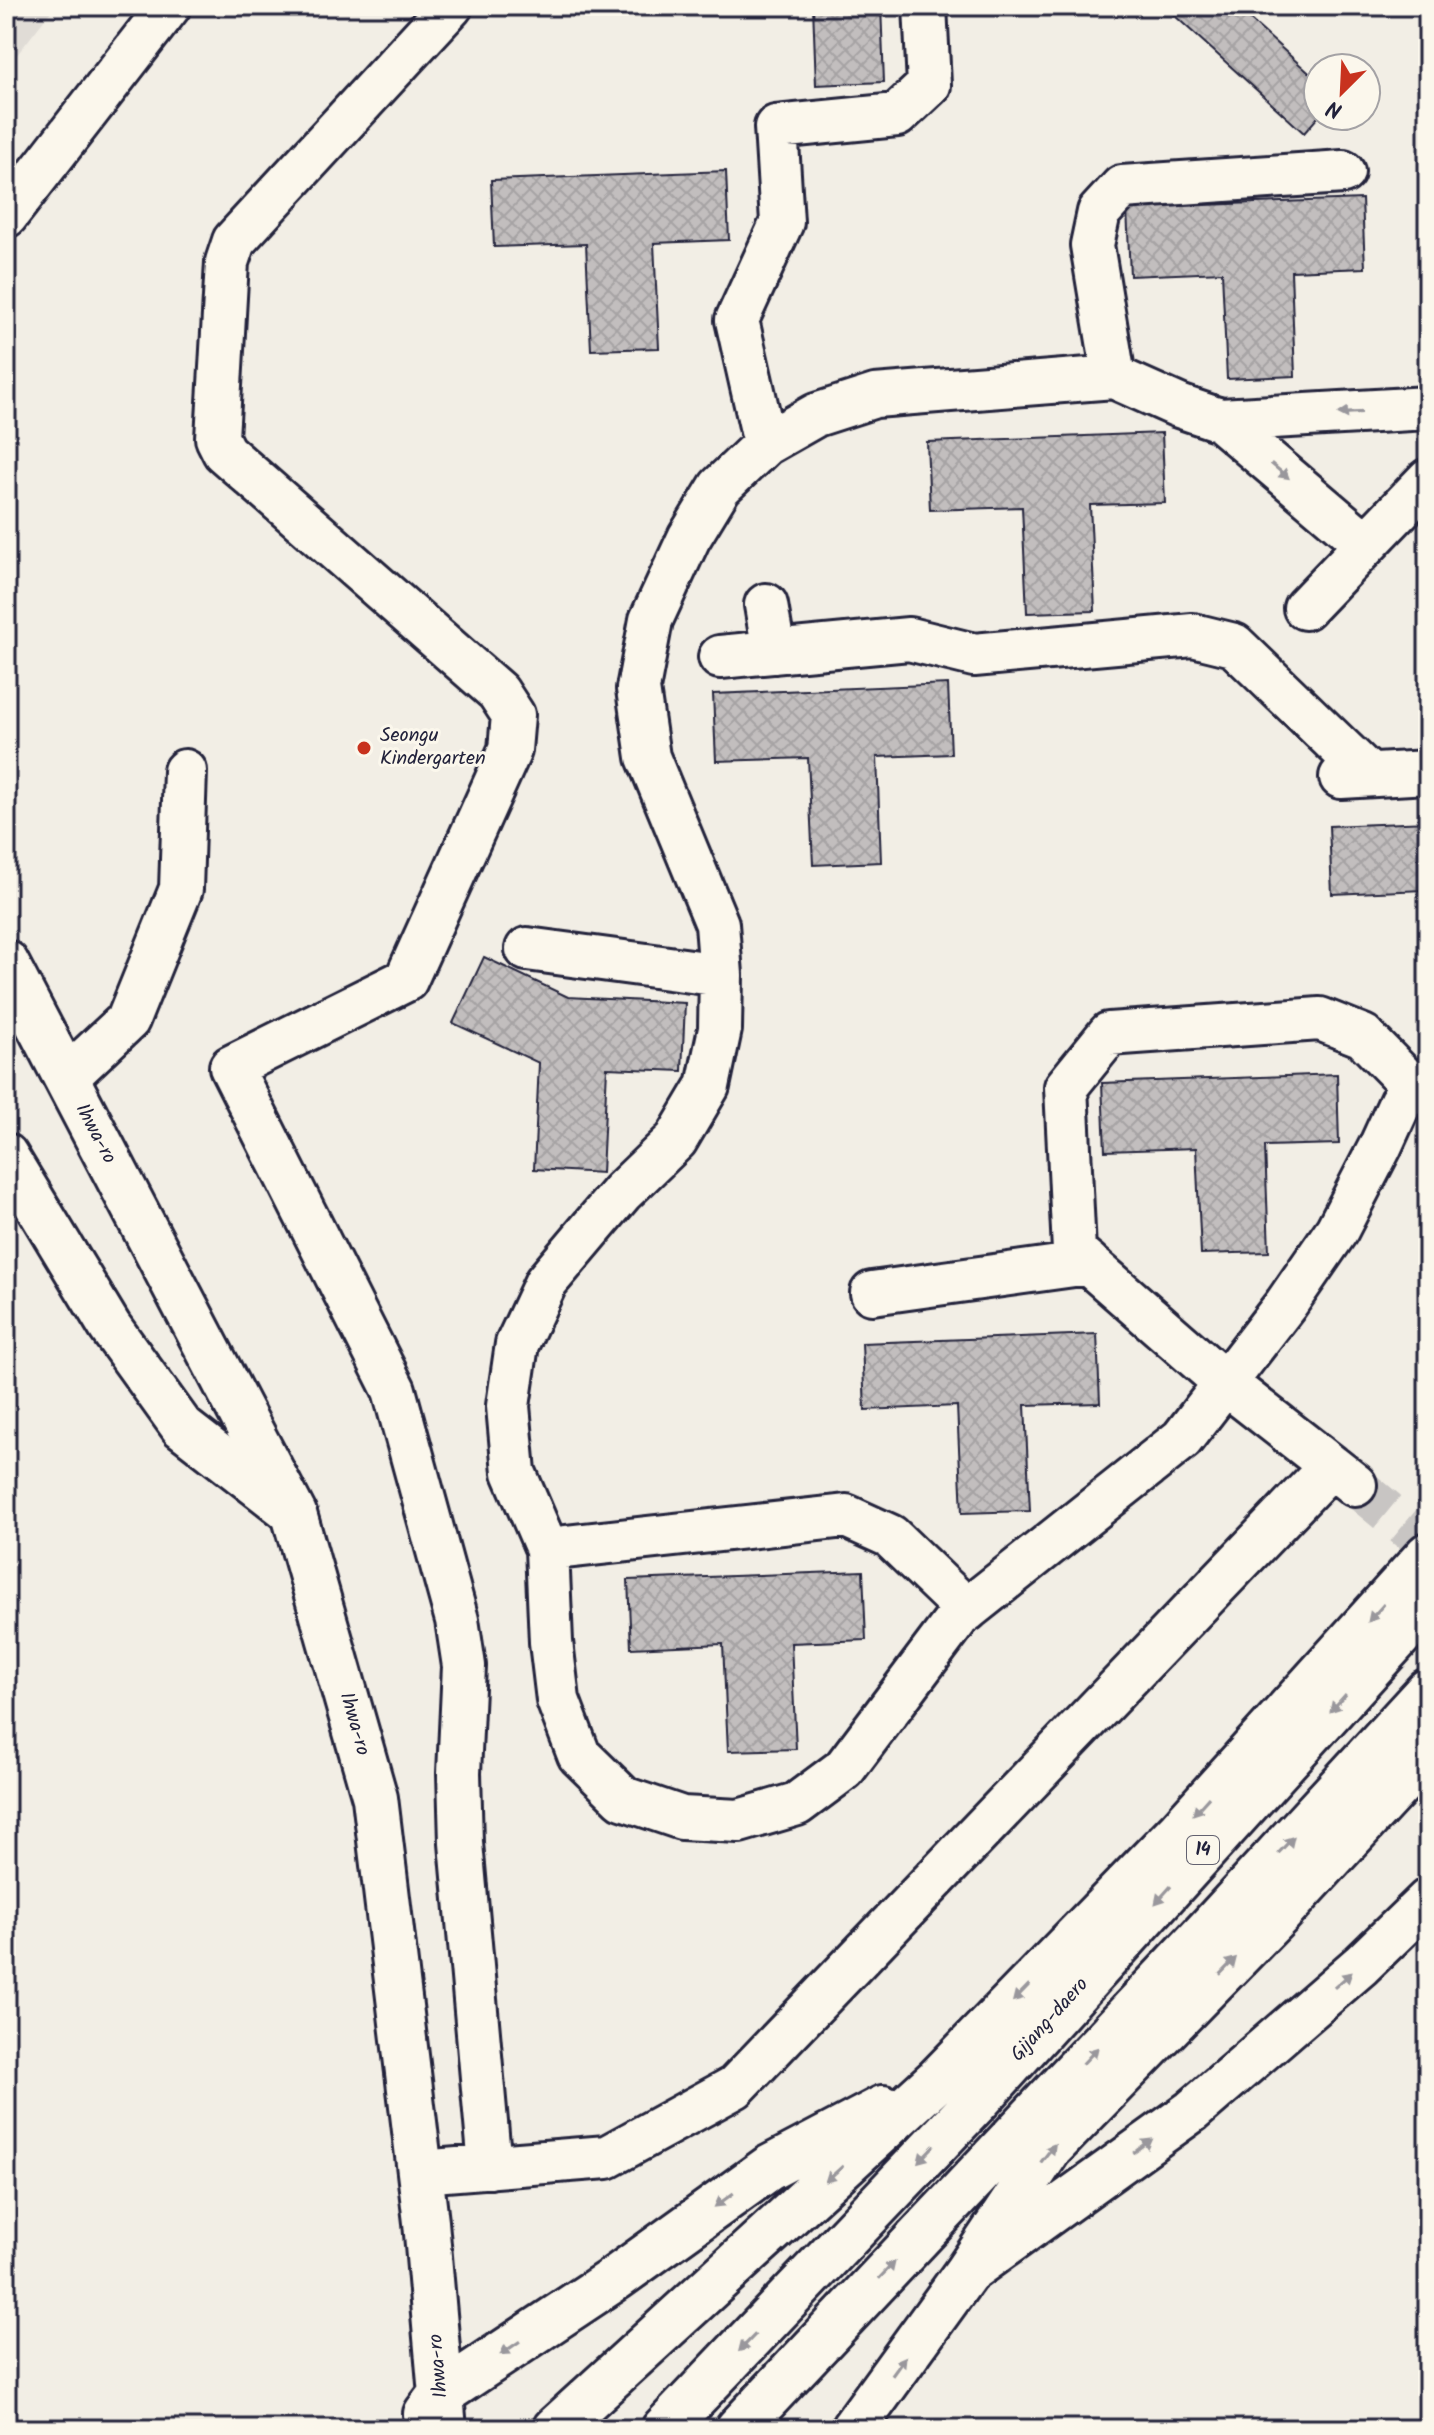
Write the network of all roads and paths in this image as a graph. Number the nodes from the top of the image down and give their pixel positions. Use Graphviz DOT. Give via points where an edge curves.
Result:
graph roads {
  1 [pos="169,6"];
  2 [pos="451,6"];
  3 [pos="925,6"];
  4 [pos="1343,172"];
  5 [pos="6,216"];
  6 [pos="1114,377"];
  7 [pos="1428,408"];
  8 [pos="1220,420"];
  9 [pos="765,444"];
  10 [pos="1428,480"];
  11 [pos="1366,544"];
  12 [pos="766,605"];
  13 [pos="1305,608"];
  14 [pos="774,652"];
  15 [pos="720,657"];
  16 [pos="185,771"];
  17 [pos="1428,772"];
  18 [pos="527,949"];
  19 [pos="6,963"];
  20 [pos="721,975"];
  21 [pos="66,1078"];
  22 [pos="1422,1084"];
  23 [pos="6,1155"];
  24 [pos="1088,1263"];
  25 [pos="872,1293"];
  26 [pos="1225,1383"];
  27 [pos="294,1514"];
  28 [pos="547,1549"];
  29 [pos="1428,1555"];
  30 [pos="1428,1604"];
  31 [pos="967,1610"];
  32 [pos="1428,1691"];
  33 [pos="1428,1753"];
  34 [pos="1427,1903"];
  35 [pos="938,2079"];
  36 [pos="490,2167"];
  37 [pos="420,2172"];
  38 [pos="966,2273"];
  39 [pos="442,2411"];
  40 [pos="415,2429"];
  41 [pos="555,2429"];
  42 [pos="664,2429"];
  43 [pos="738,2429"];
  44 [pos="853,2429"];
  1 -- 5 [label="street"];
  2 -- 36 [label="street" via="234,241 227,262 217,438 224,452 498,692 513,715 510,750 406,980 231,1067 394,1390 457,1620 464,1666 461,1843"];
  3 -- 9 [label="street" via="929,85 897,115 776,127 782,222 737,320"];
  4 -- 6 [label="street" via="1122,187 1099,212 1092,245"];
  6 -- 8 [label="street"];
  6 -- 9 [label="street" via="875,396 816,415"];
  7 -- 8 [label="street, one-way"];
  8 -- 11 [label="street, one-way"];
  9 -- 20 [label="street" via="720,487 689,538 651,620 638,689 648,757 717,924"];
  10 -- 11 [label="street"];
  11 -- 13 [label="street"];
  12 -- 14 [label="street"];
  14 -- 15 [label="street"];
  14 -- 17 [label="street" via="909,639 974,655 1193,635 1234,645 1351,776"];
  16 -- 21 [label="street" via="181,889 128,1020"];
  18 -- 20 [label="street"];
  19 -- 21 [label="main road, Ihwa-ro"];
  20 -- 28 [label="street" via="720,1029 708,1086 676,1140 622,1192 546,1282 517,1344 508,1406 514,1472"];
  21 -- 27 [label="main road, Ihwa-ro"];
  22 -- 24 [label="street" via="1363,1036 1320,1019 1109,1034 1066,1087 1074,1251"];
  22 -- 26 [label="street" via="1401,1101 1337,1230"];
  23 -- 27 [label="street" via="110,1327 182,1427"];
  24 -- 25 [label="street"];
  24 -- 26 [label="street"];
  26 -- 31 [label="street" via="1182,1439"];
  26 -- 36 [label="street" via="1343,1476 735,2087 607,2157"];
  27 -- 37 [label="main road, Ihwa-ro" via="375,1798"];
  28 -- 31 [label="street" via="846,1516 890,1536"];
  28 -- 31 [label="street" via="558,1700 579,1755 623,1798 682,1818 739,1821 797,1804 844,1769"];
  29 -- 35 [label="main road, one-way" via="1180,1830"];
  30 -- 42 [label="main road, Gijang-daero / 14, one-way" via="980,2098"];
  43 -- 32 [label="main road, one-way"];
  38 -- 33 [label="main road, one-way" via="1049,2149"];
  38 -- 34 [label="street, one-way" via="1192,2111"];
  35 -- 39 [label="main road, one-way" via="769,2168"];
  35 -- 41 [label="main road, one-way"];
  36 -- 37 [label="street"];
  37 -- 39 [label="main road, Ihwa-ro"];
  44 -- 38 [label="main road, one-way"];
  39 -- 40 [label="main road"];
}
